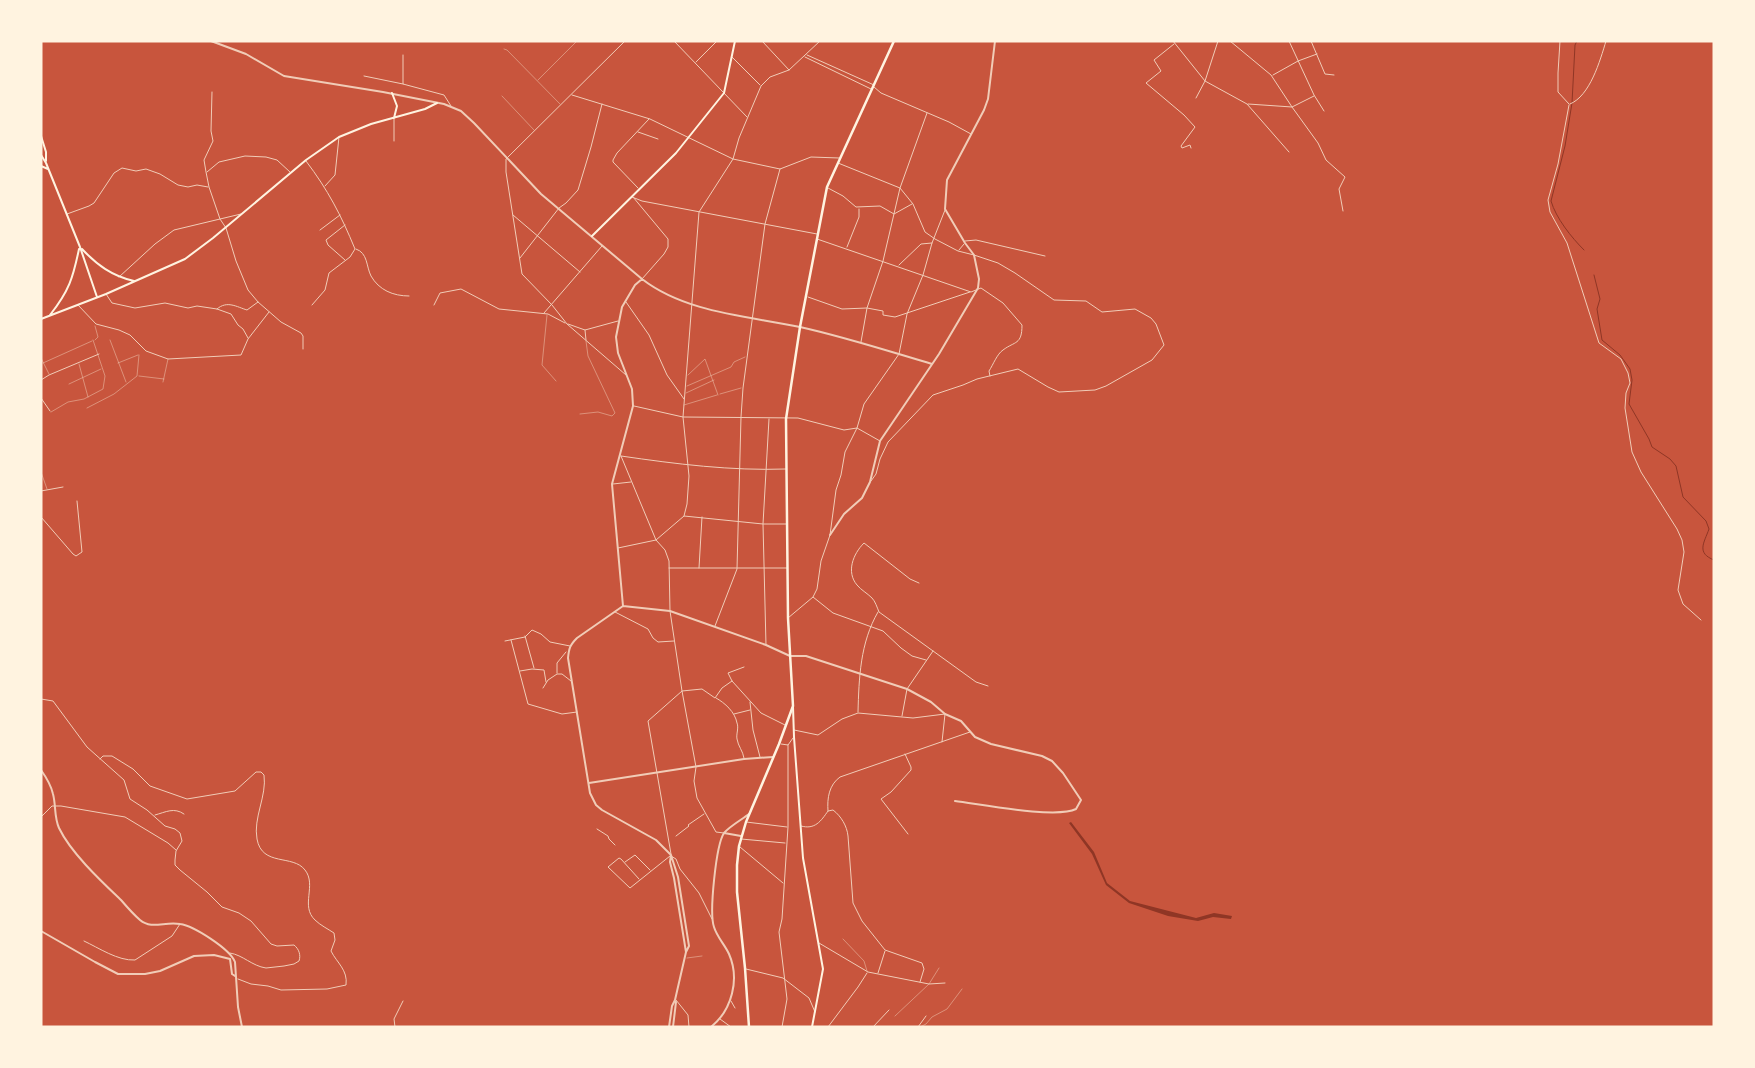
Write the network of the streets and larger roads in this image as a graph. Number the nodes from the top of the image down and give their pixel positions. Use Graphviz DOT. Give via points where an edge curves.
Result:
graph roads {
  1 [pos="211,41"];
  2 [pos="625,41"];
  3 [pos="674,41"];
  4 [pos="717,41"];
  5 [pos="735,41"];
  6 [pos="762,41"];
  7 [pos="820,41"];
  8 [pos="894,41"];
  9 [pos="995,41"];
  10 [pos="1218,41"];
  11 [pos="1230,41"];
  12 [pos="1289,41"];
  13 [pos="1312,41"];
  14 [pos="1560,41"];
  15 [pos="1606,41"];
  16 [pos="1174,42"];
  17 [pos="1317,54"];
  18 [pos="404,55"];
  19 [pos="732,56"];
  20 [pos="805,56"];
  21 [pos="1298,61"];
  22 [pos="695,63"];
  23 [pos="789,70"];
  24 [pos="1271,75"];
  25 [pos="1334,75"];
  26 [pos="364,76"];
  27 [pos="1205,81"];
  28 [pos="404,84"];
  29 [pos="761,86"];
  30 [pos="873,87"];
  31 [pos="212,92"];
  32 [pos="392,93"];
  33 [pos="724,93"];
  34 [pos="572,95"];
  35 [pos="1314,95"];
  36 [pos="1196,98"];
  37 [pos="437,103"];
  38 [pos="602,104"];
  39 [pos="1247,104"];
  40 [pos="1569,105"];
  41 [pos="451,106"];
  42 [pos="1292,107"];
  43 [pos="1324,111"];
  44 [pos="927,113"];
  45 [pos="747,117"];
  46 [pos="394,118"];
  47 [pos="650,118"];
  48 [pos="638,132"];
  49 [pos="972,134"];
  50 [pos="41,136"];
  51 [pos="689,136"];
  52 [pos="339,137"];
  53 [pos="658,139"];
  54 [pos="394,141"];
  55 [pos="1191,148"];
  56 [pos="1289,152"];
  57 [pos="41,155"];
  58 [pos="840,158"];
  59 [pos="506,159"];
  60 [pos="733,159"];
  61 [pos="306,160"];
  62 [pos="837,163"];
  63 [pos="46,164"];
  64 [pos="41,166"];
  65 [pos="780,169"];
  66 [pos="49,170"];
  67 [pos="206,172"];
  68 [pos="290,172"];
  69 [pos="325,186"];
  70 [pos="209,187"];
  71 [pos="827,188"];
  72 [pos="900,188"];
  73 [pos="639,190"];
  74 [pos="632,197"];
  75 [pos="913,204"];
  76 [pos="559,208"];
  77 [pos="859,208"];
  78 [pos="945,209"];
  79 [pos="1343,211"];
  80 [pos="700,212"];
  81 [pos="244,213"];
  82 [pos="66,214"];
  83 [pos="894,214"];
  84 [pos="341,215"];
  85 [pos="513,215"];
  86 [pos="220,219"];
  87 [pos="765,224"];
  88 [pos="345,225"];
  89 [pos="226,228"];
  90 [pos="320,230"];
  91 [pos="818,234"];
  92 [pos="538,236"];
  93 [pos="592,236"];
  94 [pos="935,238"];
  95 [pos="817,239"];
  96 [pos="964,242"];
  97 [pos="932,243"];
  98 [pos="603,246"];
  99 [pos="80,247"];
  100 [pos="846,248"];
  101 [pos="355,249"];
  102 [pos="958,251"];
  103 [pos="974,255"];
  104 [pos="1045,256"];
  105 [pos="519,258"];
  106 [pos="345,261"];
  107 [pos="883,261"];
  108 [pos="898,266"];
  109 [pos="581,273"];
  110 [pos="923,275"];
  111 [pos="119,278"];
  112 [pos="642,279"];
  113 [pos="134,281"];
  114 [pos="978,288"];
  115 [pos="971,292"];
  116 [pos="106,294"];
  117 [pos="409,296"];
  118 [pos="806,296"];
  119 [pos="97,297"];
  120 [pos="625,301"];
  121 [pos="258,302"];
  122 [pos="77,304"];
  123 [pos="692,304"];
  124 [pos="312,305"];
  125 [pos="434,305"];
  126 [pos="552,306"];
  127 [pos="867,308"];
  128 [pos="217,309"];
  129 [pos="269,312"];
  130 [pos="544,314"];
  131 [pos="907,314"];
  132 [pos="50,315"];
  133 [pos="751,318"];
  134 [pos="41,319"];
  135 [pos="618,321"];
  136 [pos="567,324"];
  137 [pos="800,328"];
  138 [pos="585,330"];
  139 [pos="248,339"];
  140 [pos="586,341"];
  141 [pos="861,343"];
  142 [pos="303,348"];
  143 [pos="98,354"];
  144 [pos="899,354"];
  145 [pos="932,364"];
  146 [pos="626,375"];
  147 [pos="990,376"];
  148 [pos="41,380"];
  149 [pos="41,398"];
  150 [pos="685,400"];
  151 [pos="633,406"];
  152 [pos="50,411"];
  153 [pos="684,417"];
  154 [pos="741,417"];
  155 [pos="769,419"];
  156 [pos="786,419"];
  157 [pos="857,428"];
  158 [pos="880,441"];
  159 [pos="620,456"];
  160 [pos="688,466"];
  161 [pos="740,468"];
  162 [pos="787,469"];
  163 [pos="765,470"];
  164 [pos="632,482"];
  165 [pos="870,482"];
  166 [pos="612,484"];
  167 [pos="63,487"];
  168 [pos="41,492"];
  169 [pos="77,501"];
  170 [pos="684,516"];
  171 [pos="702,517"];
  172 [pos="41,518"];
  173 [pos="739,521"];
  174 [pos="764,524"];
  175 [pos="787,524"];
  176 [pos="830,535"];
  177 [pos="656,540"];
  178 [pos="617,548"];
  179 [pos="669,568"];
  180 [pos="737,568"];
  181 [pos="764,568"];
  182 [pos="788,568"];
  183 [pos="699,569"];
  184 [pos="919,583"];
  185 [pos="812,597"];
  186 [pos="623,606"];
  187 [pos="614,612"];
  188 [pos="670,612"];
  189 [pos="878,612"];
  190 [pos="788,618"];
  191 [pos="1701,620"];
  192 [pos="715,626"];
  193 [pos="870,626"];
  194 [pos="525,636"];
  195 [pos="512,640"];
  196 [pos="505,641"];
  197 [pos="674,641"];
  198 [pos="766,645"];
  199 [pos="570,646"];
  200 [pos="933,651"];
  201 [pos="566,652"];
  202 [pos="790,656"];
  203 [pos="926,660"];
  204 [pos="744,667"];
  205 [pos="534,669"];
  206 [pos="519,671"];
  207 [pos="859,673"];
  208 [pos="557,674"];
  209 [pos="572,681"];
  210 [pos="732,681"];
  211 [pos="546,682"];
  212 [pos="988,686"];
  213 [pos="542,688"];
  214 [pos="907,689"];
  215 [pos="682,691"];
  216 [pos="715,698"];
  217 [pos="41,699"];
  218 [pos="750,702"];
  219 [pos="793,706"];
  220 [pos="750,710"];
  221 [pos="577,712"];
  222 [pos="858,713"];
  223 [pos="945,714"];
  224 [pos="734,715"];
  225 [pos="902,717"];
  226 [pos="786,726"];
  227 [pos="793,730"];
  228 [pos="971,732"];
  229 [pos="794,737"];
  230 [pos="942,742"];
  231 [pos="779,744"];
  232 [pos="788,745"];
  233 [pos="905,754"];
  234 [pos="760,757"];
  235 [pos="773,757"];
  236 [pos="100,759"];
  237 [pos="744,759"];
  238 [pos="696,767"];
  239 [pos="41,770"];
  240 [pos="658,773"];
  241 [pos="589,783"];
  242 [pos="955,801"];
  243 [pos="55,806"];
  244 [pos="828,811"];
  245 [pos="750,813"];
  246 [pos="184,814"];
  247 [pos="705,814"];
  248 [pos="154,816"];
  249 [pos="41,817"];
  250 [pos="746,822"];
  251 [pos="800,826"];
  252 [pos="788,827"];
  253 [pos="597,828"];
  254 [pos="724,833"];
  255 [pos="908,834"];
  256 [pos="676,836"];
  257 [pos="741,837"];
  258 [pos="786,843"];
  259 [pos="615,845"];
  260 [pos="739,846"];
  261 [pos="176,851"];
  262 [pos="671,855"];
  263 [pos="625,862"];
  264 [pos="650,870"];
  265 [pos="639,879"];
  266 [pos="783,884"];
  267 [pos="713,922"];
  268 [pos="180,924"];
  269 [pos="41,931"];
  270 [pos="84,941"];
  271 [pos="818,943"];
  272 [pos="885,950"];
  273 [pos="230,953"];
  274 [pos="745,968"];
  275 [pos="868,972"];
  276 [pos="878,974"];
  277 [pos="236,978"];
  278 [pos="783,978"];
  279 [pos="920,982"];
  280 [pos="945,983"];
  281 [pos="676,1000"];
  282 [pos="403,1001"];
  283 [pos="731,1001"];
  284 [pos="735,1008"];
  285 [pos="889,1010"];
  286 [pos="815,1012"];
  287 [pos="926,1016"];
  288 [pos="720,1019"];
  289 [pos="242,1027"];
  290 [pos="396,1027"];
  291 [pos="669,1027"];
  292 [pos="673,1027"];
  293 [pos="689,1027"];
  294 [pos="711,1027"];
  295 [pos="731,1027"];
  296 [pos="749,1027"];
  297 [pos="782,1027"];
  298 [pos="812,1027"];
  299 [pos="828,1027"];
  300 [pos="873,1027"];
  301 [pos="919,1027"];
  1 -- 32 [label="street" via="246,54 284,76"];
  2 -- 34 [label="street"];
  3 -- 22 [label="street"];
  4 -- 22 [label="street"];
  5 -- 19 [label="main road"];
  6 -- 23 [label="street"];
  7 -- 20 [label="street"];
  8 -- 30 [label="main road"];
  9 -- 49 [label="street" via="988,99"];
  10 -- 27 [label="street"];
  11 -- 24 [label="street"];
  12 -- 21 [label="street"];
  13 -- 17 [label="street"];
  14 -- 40 [label="street" via="1558,92"];
  15 -- 40 [label="street" via="1596,71 1579,101"];
  16 -- 27 [label="street"];
  16 -- 55 [label="street" via="1154,60 1161,71 1146,83 1195,127 1181,146"];
  17 -- 21 [label="street"];
  17 -- 25 [label="street" via="1325,74"];
  18 -- 28 [label="street"];
  19 -- 29 [label="street"];
  19 -- 33 [label="main road"];
  20 -- 23 [label="street"];
  20 -- 30 [label="street"];
  20 -- 30 [label="street"];
  21 -- 24 [label="street"];
  21 -- 35 [label="street"];
  22 -- 33 [label="street"];
  23 -- 29 [label="street" via="770,76"];
  24 -- 42 [label="street"];
  26 -- 28 [label="street"];
  27 -- 36 [label="street"];
  27 -- 39 [label="street"];
  28 -- 41 [label="street" via="444,95"];
  29 -- 45 [label="street"];
  30 -- 44 [label="street"];
  30 -- 58 [label="main road"];
  31 -- 67 [label="street" via="213,141 204,160"];
  32 -- 37 [label="street"];
  32 -- 46 [label="main road" via="397,106"];
  33 -- 45 [label="street"];
  33 -- 51 [label="main road"];
  34 -- 38 [label="street"];
  34 -- 59 [label="street"];
  35 -- 42 [label="street"];
  35 -- 43 [label="street"];
  37 -- 41 [label="street"];
  37 -- 46 [label="main road"];
  38 -- 47 [label="street"];
  38 -- 76 [label="street" via="578,190"];
  39 -- 42 [label="street"];
  39 -- 56 [label="street"];
  40 -- 191 [label="street" via="1548,200 1550,212 1567,243 1599,343 1621,360 1628,373 1630,383 1625,408 1632,452 1682,540 1684,552 1678,590 1683,604"];
  41 -- 59 [label="street" via="469,118"];
  42 -- 79 [label="street" via="1326,160 1345,177 1339,189"];
  44 -- 49 [label="street"];
  44 -- 72 [label="street"];
  45 -- 60 [label="street"];
  46 -- 52 [label="main road"];
  46 -- 54 [label="street"];
  47 -- 48 [label="street"];
  47 -- 51 [label="street"];
  48 -- 53 [label="street"];
  48 -- 73 [label="street" via="617,153 613,162"];
  49 -- 78 [label="street" via="947,180"];
  50 -- 63 [label="main road"];
  51 -- 60 [label="street"];
  51 -- 73 [label="main road"];
  52 -- 61 [label="main road"];
  52 -- 69 [label="street" via="336,175"];
  57 -- 63 [label="main road"];
  58 -- 62 [label="main road"];
  58 -- 65 [label="street" via="811,157"];
  59 -- 76 [label="street"];
  59 -- 85 [label="street"];
  60 -- 65 [label="street"];
  60 -- 80 [label="street"];
  61 -- 68 [label="main road"];
  61 -- 69 [label="street"];
  62 -- 71 [label="main road"];
  62 -- 72 [label="street"];
  63 -- 66 [label="main road"];
  64 -- 66 [label="main road"];
  65 -- 87 [label="street"];
  66 -- 82 [label="main road"];
  67 -- 68 [label="street" via="219,162 245,156 277,160"];
  67 -- 70 [label="street"];
  68 -- 81 [label="main road"];
  69 -- 84 [label="street"];
  70 -- 82 [label="street" via="178,185 146,169 122,168 114,173 94,203"];
  70 -- 86 [label="street"];
  71 -- 77 [label="street"];
  71 -- 91 [label="main road"];
  72 -- 75 [label="street"];
  72 -- 83 [label="street"];
  73 -- 74 [label="main road"];
  74 -- 80 [label="street"];
  74 -- 93 [label="main road"];
  74 -- 112 [label="street" via="668,239 668,248"];
  75 -- 83 [label="street"];
  75 -- 94 [label="street" via="925,232"];
  76 -- 92 [label="street"];
  76 -- 93 [label="street"];
  77 -- 83 [label="street" via="880,206"];
  77 -- 100 [label="street" via="859,218"];
  78 -- 94 [label="street"];
  78 -- 96 [label="street"];
  80 -- 87 [label="street"];
  80 -- 123 [label="street"];
  81 -- 86 [label="street"];
  81 -- 89 [label="main road"];
  82 -- 99 [label="main road"];
  83 -- 107 [label="street"];
  84 -- 88 [label="street"];
  84 -- 90 [label="street"];
  85 -- 92 [label="street"];
  85 -- 105 [label="street"];
  86 -- 89 [label="street"];
  86 -- 111 [label="street" via="174,230"];
  87 -- 91 [label="street"];
  87 -- 133 [label="street"];
  88 -- 101 [label="street"];
  88 -- 106 [label="street" via="326,240"];
  89 -- 113 [label="main road" via="185,259"];
  89 -- 121 [label="street" via="248,290"];
  91 -- 95 [label="main road"];
  92 -- 105 [label="street"];
  92 -- 109 [label="street"];
  93 -- 98 [label="street"];
  94 -- 97 [label="street"];
  94 -- 102 [label="street"];
  95 -- 100 [label="street"];
  95 -- 118 [label="main road"];
  96 -- 102 [label="street"];
  96 -- 103 [label="street"];
  96 -- 104 [label="street" via="976,240"];
  97 -- 108 [label="street" via="921,244"];
  97 -- 110 [label="street"];
  98 -- 109 [label="street"];
  98 -- 112 [label="street"];
  99 -- 111 [label="main road"];
  99 -- 119 [label="main road"];
  99 -- 132 [label="main road" via="69,287"];
  100 -- 107 [label="street"];
  101 -- 106 [label="street"];
  101 -- 117 [label="street" via="366,257 372,277 386,292"];
  102 -- 103 [label="street"];
  103 -- 114 [label="street" via="980,279"];
  103 -- 147 [label="street" via="1015,273 1054,300 1086,301 1102,312 1135,309 1156,324 1164,345 1152,360 1094,390 1060,392 1018,369"];
  105 -- 126 [label="street" via="522,274"];
  106 -- 124 [label="street" via="330,273 325,290"];
  107 -- 108 [label="street"];
  107 -- 127 [label="street"];
  108 -- 110 [label="street"];
  109 -- 126 [label="street"];
  110 -- 115 [label="street"];
  110 -- 131 [label="street"];
  111 -- 113 [label="main road"];
  112 -- 120 [label="street"];
  112 -- 123 [label="street" via="661,292"];
  113 -- 116 [label="main road"];
  114 -- 115 [label="street"];
  114 -- 145 [label="street"];
  114 -- 147 [label="street" via="1003,303 1022,325 1022,334 1014,345 1002,350 989,371"];
  115 -- 131 [label="street"];
  116 -- 119 [label="main road"];
  116 -- 128 [label="street" via="112,303 135,308 166,303"];
  118 -- 127 [label="street" via="842,309"];
  118 -- 137 [label="main road"];
  119 -- 122 [label="main road"];
  120 -- 135 [label="street"];
  120 -- 150 [label="street" via="649,335 667,375"];
  121 -- 128 [label="street" via="247,310 228,304"];
  121 -- 129 [label="street"];
  122 -- 132 [label="main road"];
  122 -- 139 [label="street" via="96,324 130,335 146,351 168,359 241,355"];
  123 -- 133 [label="street"];
  123 -- 150 [label="street"];
  125 -- 130 [label="street" via="440,293 461,289 499,310"];
  126 -- 130 [label="street"];
  126 -- 136 [label="street"];
  127 -- 131 [label="street" via="883,310 883,315 895,317"];
  127 -- 141 [label="street"];
  128 -- 139 [label="street" via="231,314"];
  129 -- 139 [label="street"];
  129 -- 142 [label="street" via="299,330 303,336"];
  130 -- 136 [label="street"];
  131 -- 144 [label="street"];
  132 -- 134 [label="main road"];
  133 -- 137 [label="street"];
  133 -- 154 [label="street"];
  135 -- 138 [label="street"];
  135 -- 146 [label="street" via="618,353"];
  136 -- 138 [label="street"];
  136 -- 140 [label="street"];
  137 -- 141 [label="street"];
  137 -- 156 [label="main road"];
  138 -- 140 [label="street"];
  140 -- 146 [label="street"];
  141 -- 144 [label="street"];
  143 -- 148 [label="street"];
  144 -- 145 [label="street"];
  144 -- 157 [label="street" via="864,404"];
  145 -- 158 [label="street"];
  146 -- 151 [label="street" via="632,389"];
  147 -- 165 [label="street" via="933,394 888,442"];
  149 -- 152 [label="street"];
  150 -- 153 [label="street"];
  151 -- 153 [label="street"];
  151 -- 159 [label="street"];
  153 -- 154 [label="street"];
  153 -- 160 [label="street"];
  154 -- 155 [label="street"];
  154 -- 161 [label="street"];
  155 -- 156 [label="street"];
  155 -- 163 [label="street"];
  156 -- 157 [label="street" via="805,419 844,430"];
  156 -- 162 [label="main road"];
  157 -- 158 [label="street"];
  157 -- 176 [label="street" via="845,452"];
  158 -- 165 [label="street"];
  159 -- 160 [label="street"];
  159 -- 164 [label="street"];
  159 -- 166 [label="street"];
  160 -- 161 [label="street"];
  160 -- 170 [label="street"];
  161 -- 163 [label="street"];
  161 -- 173 [label="street"];
  162 -- 163 [label="street"];
  162 -- 175 [label="main road"];
  163 -- 174 [label="street"];
  164 -- 166 [label="street"];
  164 -- 177 [label="street"];
  165 -- 176 [label="street" via="862,498 844,514"];
  166 -- 178 [label="street"];
  167 -- 168 [label="street"];
  169 -- 172 [label="street" via="80,555 73,554"];
  170 -- 171 [label="street"];
  170 -- 177 [label="street"];
  171 -- 173 [label="street"];
  171 -- 183 [label="street"];
  173 -- 174 [label="street"];
  173 -- 180 [label="street"];
  174 -- 175 [label="street"];
  174 -- 181 [label="street"];
  175 -- 182 [label="main road"];
  176 -- 185 [label="street" via="818,589"];
  177 -- 178 [label="street"];
  177 -- 179 [label="street" via="665,550"];
  178 -- 186 [label="street"];
  179 -- 183 [label="street"];
  179 -- 188 [label="street"];
  180 -- 181 [label="street"];
  180 -- 183 [label="street"];
  180 -- 192 [label="street"];
  181 -- 182 [label="street"];
  181 -- 198 [label="street"];
  182 -- 190 [label="main road"];
  184 -- 189 [label="street" via="864,543 854,558 851,577 873,598"];
  185 -- 190 [label="street"];
  185 -- 193 [label="street" via="833,613"];
  186 -- 187 [label="street"];
  186 -- 188 [label="street"];
  187 -- 197 [label="street" via="648,629 658,642"];
  187 -- 199 [label="street"];
  188 -- 192 [label="street"];
  188 -- 197 [label="street"];
  189 -- 193 [label="street"];
  189 -- 200 [label="street"];
  190 -- 202 [label="main road"];
  192 -- 198 [label="street"];
  193 -- 203 [label="street" via="887,634 912,656"];
  193 -- 207 [label="street"];
  194 -- 195 [label="street"];
  194 -- 199 [label="street" via="532,630 550,642"];
  194 -- 205 [label="street"];
  195 -- 196 [label="street"];
  195 -- 206 [label="street"];
  197 -- 215 [label="street"];
  198 -- 202 [label="street"];
  199 -- 209 [label="street" via="568,658"];
  200 -- 203 [label="street"];
  200 -- 212 [label="street" via="976,682"];
  201 -- 208 [label="street" via="557,663"];
  202 -- 207 [label="street" via="806,656"];
  202 -- 219 [label="main road"];
  203 -- 214 [label="street"];
  204 -- 210 [label="street" via="728,674"];
  205 -- 206 [label="street"];
  205 -- 211 [label="street" via="545,670"];
  206 -- 221 [label="street" via="528,704 562,714"];
  207 -- 214 [label="street"];
  207 -- 222 [label="street"];
  208 -- 209 [label="street"];
  208 -- 211 [label="street"];
  209 -- 221 [label="street"];
  210 -- 216 [label="street"];
  210 -- 218 [label="street"];
  211 -- 213 [label="street"];
  214 -- 223 [label="street"];
  214 -- 225 [label="street"];
  215 -- 216 [label="street" via="702,688"];
  215 -- 238 [label="street"];
  215 -- 240 [label="street" via="648,721"];
  216 -- 224 [label="street"];
  217 -- 236 [label="street" via="53,701 81,740"];
  218 -- 220 [label="street"];
  218 -- 226 [label="street" via="761,713"];
  219 -- 226 [label="main road"];
  219 -- 227 [label="main road"];
  220 -- 224 [label="street"];
  220 -- 234 [label="street"];
  221 -- 241 [label="street"];
  222 -- 225 [label="street"];
  222 -- 227 [label="street" via="818,735"];
  223 -- 225 [label="street"];
  223 -- 228 [label="street" via="961,720"];
  223 -- 230 [label="street"];
  224 -- 237 [label="street" via="738,723 736,738"];
  226 -- 231 [label="main road"];
  227 -- 229 [label="main road"];
  228 -- 230 [label="street"];
  228 -- 242 [label="street" via="991,744 1052,761 1081,800 1076,809 1067,812 1028,811"];
  229 -- 232 [label="street"];
  229 -- 251 [label="main road"];
  230 -- 233 [label="street"];
  231 -- 232 [label="street"];
  231 -- 235 [label="main road"];
  232 -- 252 [label="street"];
  233 -- 244 [label="street" via="837,779 831,785"];
  233 -- 255 [label="street" via="911,770 881,799"];
  234 -- 235 [label="street"];
  234 -- 237 [label="street"];
  235 -- 245 [label="main road"];
  236 -- 248 [label="street" via="124,780 130,798"];
  236 -- 277 [label="street" via="112,756 133,769 150,786 187,799 235,791 256,772 264,775 258,842 263,852 273,859 298,864 306,871 311,889 308,906 314,919 334,933 331,951 343,967 346,985 327,989 281,990"];
  237 -- 238 [label="street"];
  238 -- 240 [label="street"];
  238 -- 247 [label="street" via="697,798"];
  239 -- 243 [label="street"];
  240 -- 241 [label="street"];
  240 -- 262 [label="street"];
  241 -- 262 [label="street" via="596,805 656,840"];
  243 -- 249 [label="street"];
  243 -- 261 [label="street" via="125,818"];
  243 -- 268 [label="street" via="59,827 69,842 135,916 151,925"];
  244 -- 251 [label="street" via="816,826"];
  244 -- 272 [label="street" via="833,810 848,830 853,904 862,922"];
  245 -- 250 [label="main road"];
  245 -- 254 [label="street"];
  246 -- 248 [label="street" via="169,810"];
  247 -- 254 [label="street" via="716,832"];
  247 -- 256 [label="street"];
  248 -- 261 [label="street" via="181,834 182,841"];
  250 -- 252 [label="street"];
  250 -- 257 [label="main road"];
  251 -- 271 [label="main road"];
  252 -- 258 [label="street"];
  253 -- 259 [label="street"];
  254 -- 257 [label="street"];
  254 -- 267 [label="street" via="715,869"];
  257 -- 258 [label="street"];
  257 -- 260 [label="main road"];
  258 -- 266 [label="street"];
  260 -- 266 [label="street"];
  260 -- 274 [label="main road" via="737,892"];
  261 -- 273 [label="street" via="175,865 222,907 251,921 271,944 294,945 300,958 294,964 266,968"];
  262 -- 264 [label="street"];
  262 -- 267 [label="street" via="699,894"];
  262 -- 281 [label="street" via="686,952"];
  263 -- 264 [label="street" via="635,855"];
  263 -- 265 [label="street"];
  263 -- 265 [label="street" via="618,858 608,867 630,888"];
  264 -- 265 [label="street"];
  266 -- 278 [label="street" via="779,932"];
  267 -- 283 [label="street" via="732,964"];
  268 -- 270 [label="street" via="172,936 135,960 110,954"];
  268 -- 273 [label="street"];
  269 -- 277 [label="street" via="118,974 145,974 194,956 214,955 230,959 232,974"];
  271 -- 275 [label="street"];
  271 -- 286 [label="main road" via="823,969"];
  272 -- 276 [label="street"];
  272 -- 279 [label="street" via="922,963 924,969"];
  273 -- 277 [label="street" via="235,962"];
  274 -- 278 [label="street"];
  274 -- 296 [label="main road"];
  275 -- 276 [label="street"];
  275 -- 299 [label="street"];
  276 -- 279 [label="street"];
  277 -- 289 [label="street"];
  278 -- 286 [label="street" via="809,998"];
  278 -- 297 [label="street" via="787,999"];
  279 -- 280 [label="street"];
  281 -- 291 [label="street"];
  281 -- 292 [label="street"];
  281 -- 293 [label="street" via="688,1015"];
  282 -- 290 [label="street" via="394,1019"];
  283 -- 284 [label="street"];
  283 -- 288 [label="street"];
  285 -- 300 [label="street"];
  286 -- 298 [label="main road"];
  287 -- 301 [label="street"];
  288 -- 294 [label="street"];
  288 -- 295 [label="street"];
}
